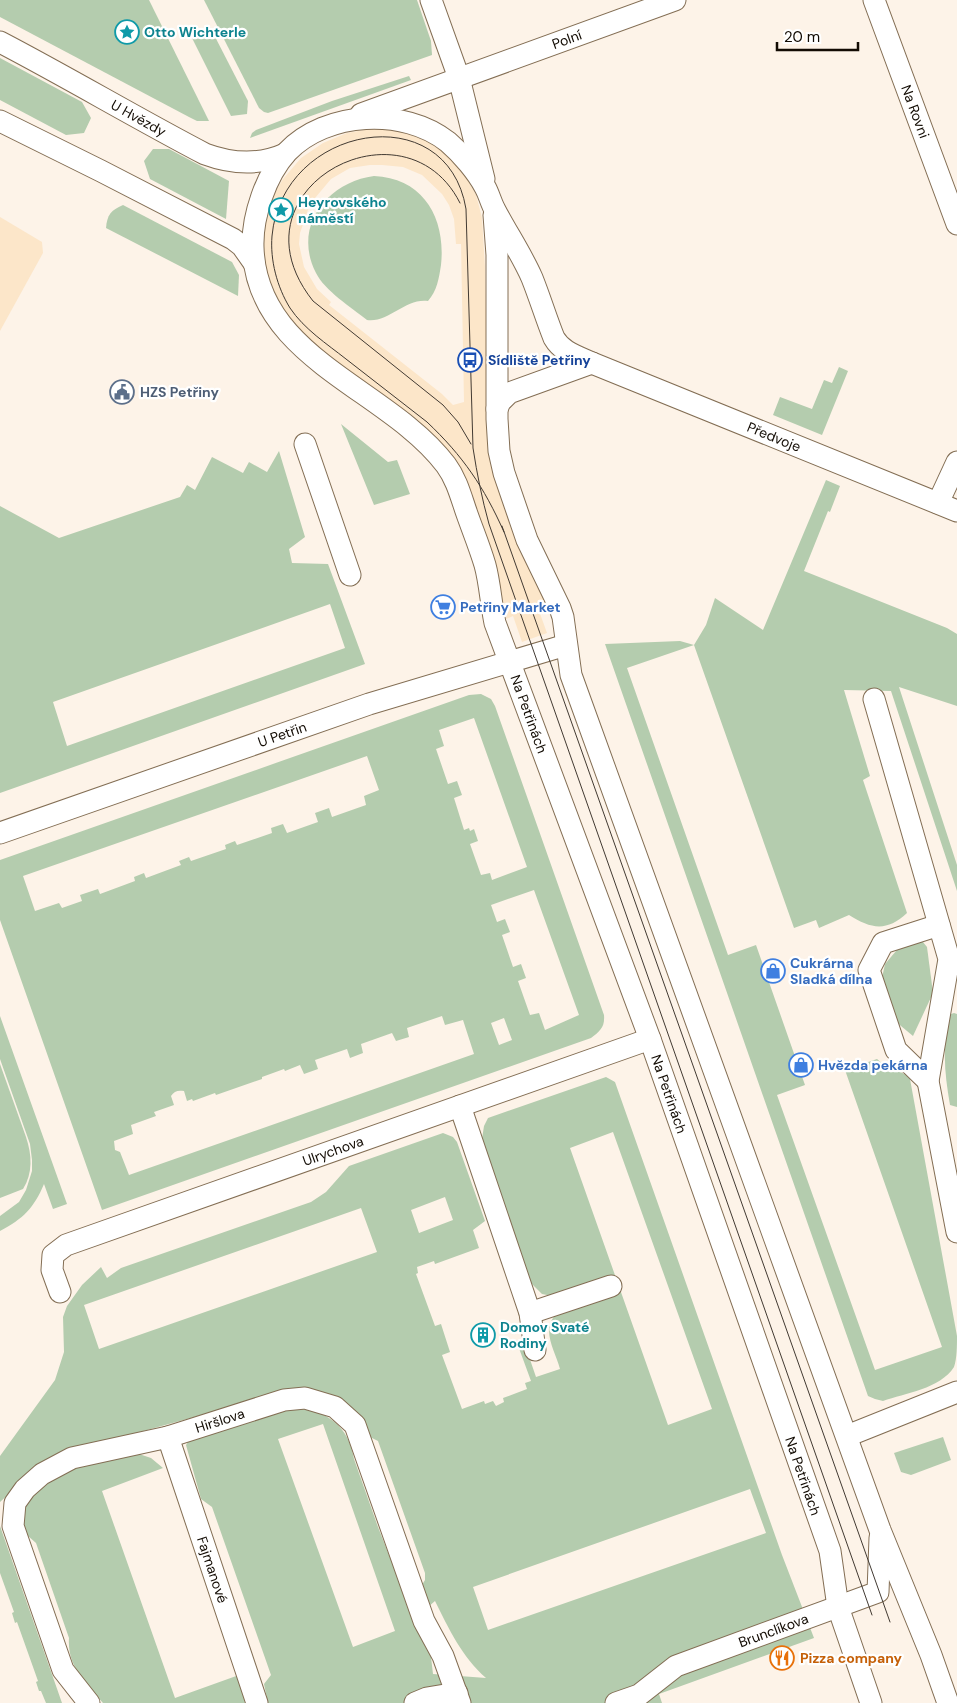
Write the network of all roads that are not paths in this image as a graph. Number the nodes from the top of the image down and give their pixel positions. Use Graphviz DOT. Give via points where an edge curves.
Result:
graph roads {
  1 [pos="431,0"];
  2 [pos="676,0"];
  3 [pos="874,0"];
  4 [pos="0,42"];
  5 [pos="459,78"];
  6 [pos="0,121"];
  7 [pos="339,122"];
  8 [pos="285,154"];
  9 [pos="490,198"];
  10 [pos="957,224"];
  11 [pos="254,263"];
  12 [pos="592,362"];
  13 [pos="497,409"];
  14 [pos="305,444"];
  15 [pos="957,462"];
  16 [pos="948,507"];
  17 [pos="350,574"];
  18 [pos="566,645"];
  19 [pos="509,662"];
  20 [pos="874,699"];
  21 [pos="0,834"];
  22 [pos="939,924"];
  23 [pos="650,1039"];
  24 [pos="928,1081"];
  25 [pos="460,1106"];
  26 [pos="957,1232"];
  27 [pos="611,1286"];
  28 [pos="60,1292"];
  29 [pos="530,1314"];
  30 [pos="535,1350"];
  31 [pos="957,1392"];
  32 [pos="847,1436"];
  33 [pos="168,1437"];
  34 [pos="880,1530"];
  35 [pos="838,1607"];
  36 [pos="459,1698"];
  37 [pos="88,1703"];
  38 [pos="257,1703"];
  39 [pos="415,1703"];
  40 [pos="616,1703"];
  41 [pos="871,1703"];
  42 [pos="948,1703"];
  1 -- 5 [label="street"];
  2 -- 5 [label="street, Polní"];
  3 -- 10 [label="street, Na Rovni"];
  4 -- 8 [label="street, U Hvězdy" via="205,154 251,163"];
  5 -- 7 [label="street, Polní"];
  5 -- 9 [label="street"];
  6 -- 11 [label="street" via="233,239"];
  7 -- 8 [label="street" via="304,138"];
  7 -- 9 [label="street" via="395,120 423,128 458,151"];
  8 -- 11 [label="street" via="260,201 253,238"];
  9 -- 12 [label="street" via="532,277 558,346"];
  9 -- 13 [label="street" via="497,255"];
  11 -- 19 [label="street, Na Petřinách" via="262,293 285,331 416,434 446,466 458,487 485,565 495,622"];
  12 -- 13 [label="street" via="509,393"];
  12 -- 16 [label="street, Předvoje"];
  13 -- 18 [label="street" via="499,451 504,473 527,540 560,608"];
  14 -- 17 [label="street"];
  15 -- 16 [label="street"];
  18 -- 19 [label="street, U Petřin"];
  18 -- 32 [label="street" via="571,675"];
  19 -- 21 [label="street, U Petřin" via="369,704"];
  19 -- 23 [label="street, Na Petřinách"];
  20 -- 22 [label="street"];
  22 -- 24 [label="street" via="949,959"];
  22 -- 24 [label="street" via="883,943 869,970 896,1050"];
  23 -- 25 [label="street, Ulrychova"];
  23 -- 35 [label="street, Na Petřinách" via="830,1551"];
  24 -- 26 [label="street"];
  25 -- 28 [label="street, Ulrychova" via="66,1245 53,1255 52,1270"];
  25 -- 29 [label="street"];
  27 -- 29 [label="street"];
  29 -- 30 [label="street"];
  31 -- 32 [label="street"];
  32 -- 34 [label="street"];
  33 -- 36 [label="street, Hiršlova" via="284,1400 305,1398 335,1407 354,1425 424,1621 443,1656"];
  33 -- 37 [label="street, Hiršlova" via="72,1458 42,1474 26,1488 15,1504 13,1526 63,1670"];
  33 -- 38 [label="street, Fajmanové"];
  34 -- 35 [label="street, Brunclíkova" via="878,1592"];
  34 -- 42 [label="street"];
  35 -- 40 [label="street, Brunclíkova" via="676,1666 639,1695"];
  35 -- 41 [label="street, Na Petřinách"];
  36 -- 39 [label="street" via="427,1698"];
}
